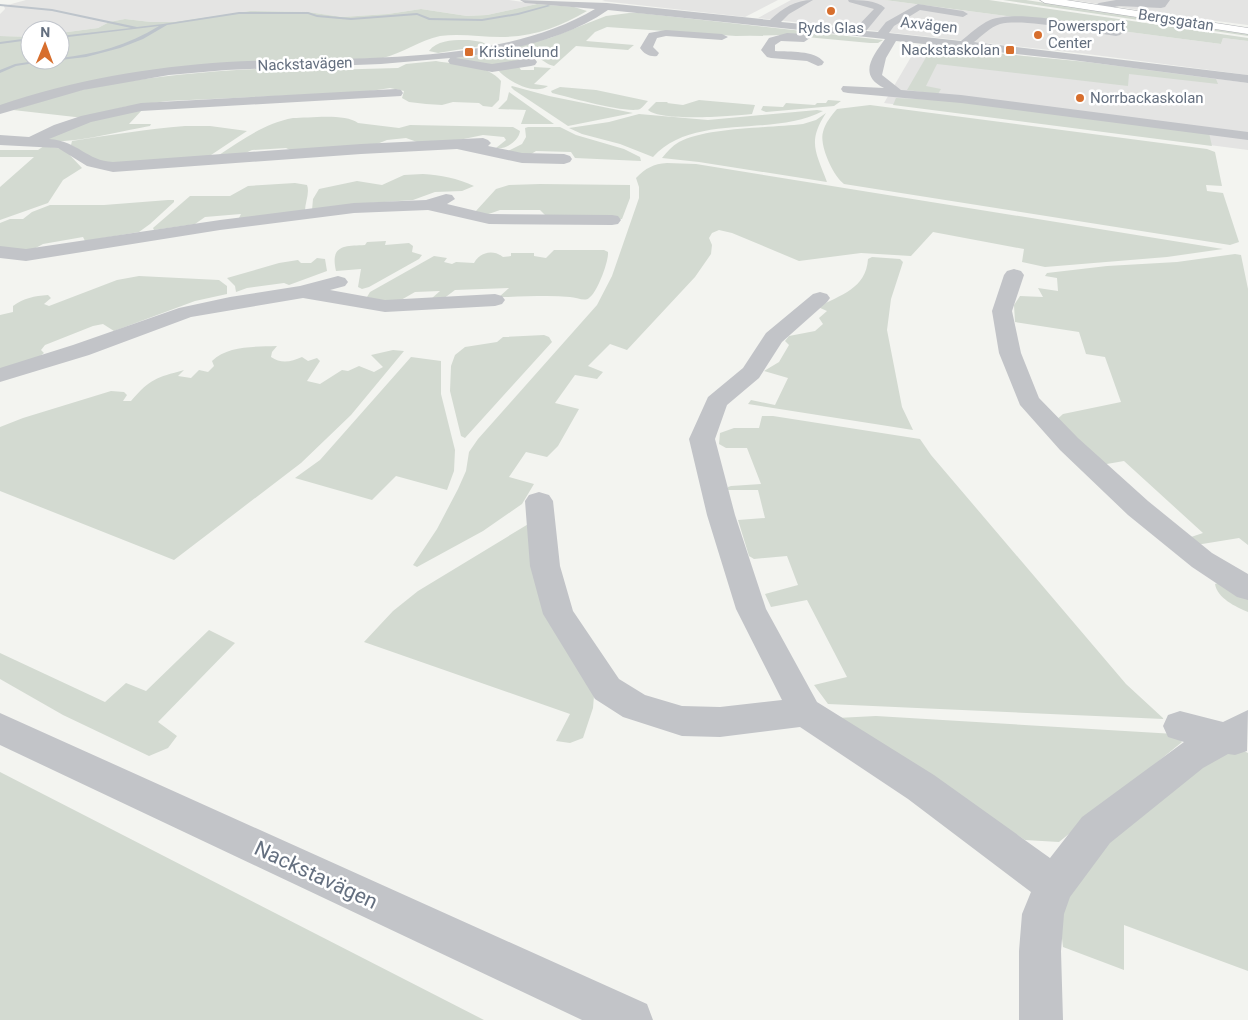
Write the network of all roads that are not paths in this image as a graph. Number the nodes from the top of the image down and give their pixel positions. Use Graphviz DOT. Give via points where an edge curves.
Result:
graph roads {
  1 [pos="525,0"];
  2 [pos="808,0"];
  3 [pos="853,0"];
  4 [pos="1045,0"];
  5 [pos="1165,0"];
  6 [pos="610,3"];
  7 [pos="1096,8"];
  8 [pos="765,11"];
  9 [pos="963,14"];
  10 [pos="777,21"];
  11 [pos="747,22"];
  12 [pos="861,29"];
  13 [pos="1248,31"];
  14 [pos="973,37"];
  15 [pos="1075,37"];
  16 [pos="476,38"];
  17 [pos="738,38"];
  18 [pos="756,38"];
  19 [pos="776,38"];
  20 [pos="886,39"];
  21 [pos="523,42"];
  22 [pos="433,44"];
  23 [pos="963,45"];
  24 [pos="653,53"];
  25 [pos="771,54"];
  26 [pos="754,55"];
  27 [pos="438,57"];
  28 [pos="416,59"];
  29 [pos="531,62"];
  30 [pos="818,62"];
  31 [pos="1119,62"];
  32 [pos="1248,79"];
  33 [pos="848,89"];
  34 [pos="396,93"];
  35 [pos="897,93"];
  36 [pos="0,110"];
  37 [pos="1248,136"];
  38 [pos="0,140"];
  39 [pos="34,142"];
  40 [pos="452,144"];
  41 [pos="483,144"];
  42 [pos="564,159"];
  43 [pos="446,198"];
  44 [pos="428,205"];
  45 [pos="612,220"];
  46 [pos="0,252"];
  47 [pos="1014,275"];
  48 [pos="338,282"];
  49 [pos="301,292"];
  50 [pos="820,298"];
  51 [pos="495,300"];
  52 [pos="0,375"];
  53 [pos="539,501"];
  54 [pos="1248,590"];
  55 [pos="805,712"];
  56 [pos="1180,726"];
  57 [pos="0,728"];
  58 [pos="1241,736"];
  59 [pos="1054,885"];
  60 [pos="631,1020"];
  61 [pos="1041,1020"];
  1 -- 6 [label="street, Axvägen"];
  2 -- 10 [label="street" via="799,3"];
  3 -- 12 [label="street" via="880,8"];
  4 -- 7 [label="highway, Bergsgatan"];
  5 -- 7 [label="street" via="1161,4 1123,0 1103,3"];
  6 -- 11 [label="street, Axvägen"];
  6 -- 21 [label="street, Nackstavägen" via="568,27"];
  7 -- 13 [label="highway, Bergsgatan"];
  8 -- 11 [label="street"];
  9 -- 20 [label="street" via="918,7 890,24"];
  10 -- 11 [label="street, Axvägen"];
  10 -- 12 [label="street, Axvägen"];
  12 -- 20 [label="street, Axvägen"];
  14 -- 15 [label="street" via="1040,46"];
  14 -- 15 [label="street" via="995,22 1009,21"];
  14 -- 23 [label="street"];
  15 -- 31 [label="street" via="1116,33 1107,44"];
  16 -- 21 [label="street"];
  17 -- 24 [label="street" via="653,35 646,48"];
  18 -- 19 [label="street"];
  19 -- 20 [label="street"];
  19 -- 25 [label="street" via="770,41 767,50"];
  20 -- 23 [label="street, Axvägen"];
  20 -- 35 [label="street" via="874,74"];
  21 -- 27 [label="street, Nackstavägen"];
  22 -- 28 [label="street" via="416,52"];
  23 -- 31 [label="street, Axvägen"];
  25 -- 26 [label="street"];
  25 -- 30 [label="street" via="810,58"];
  27 -- 28 [label="street, Nackstavägen"];
  27 -- 29 [label="street" via="492,68"];
  28 -- 36 [label="street, Nackstavägen" via="226,66 165,72 77,88"];
  31 -- 32 [label="street, Axvägen"];
  33 -- 35 [label="street"];
  34 -- 39 [label="street" via="141,107 63,126"];
  35 -- 37 [label="street"];
  38 -- 39 [label="street"];
  39 -- 40 [label="street" via="68,146 98,166 121,167"];
  40 -- 41 [label="street"];
  40 -- 42 [label="street" via="522,158"];
  43 -- 44 [label="street"];
  44 -- 45 [label="street" via="489,219"];
  44 -- 46 [label="street" via="354,208 26,255"];
  47 -- 54 [label="street" via="1002,311 1010,353 1028,400 1069,444 1138,508 1202,560"];
  48 -- 49 [label="street"];
  49 -- 51 [label="street" via="385,306"];
  49 -- 52 [label="street" via="186,312"];
  50 -- 55 [label="street" via="774,338 751,373 716,402 702,439 721,515 751,609"];
  53 -- 55 [label="street" via="545,566 558,614 607,688 635,707 682,722 720,722"];
  55 -- 59 [label="street" via="921,787"];
  56 -- 58 [label="street"];
  57 -- 60 [label="street, Nackstavägen"];
  58 -- 59 [label="street" via="1190,757 1096,830"];
  59 -- 61 [label="street" via="1043,914"];
}
